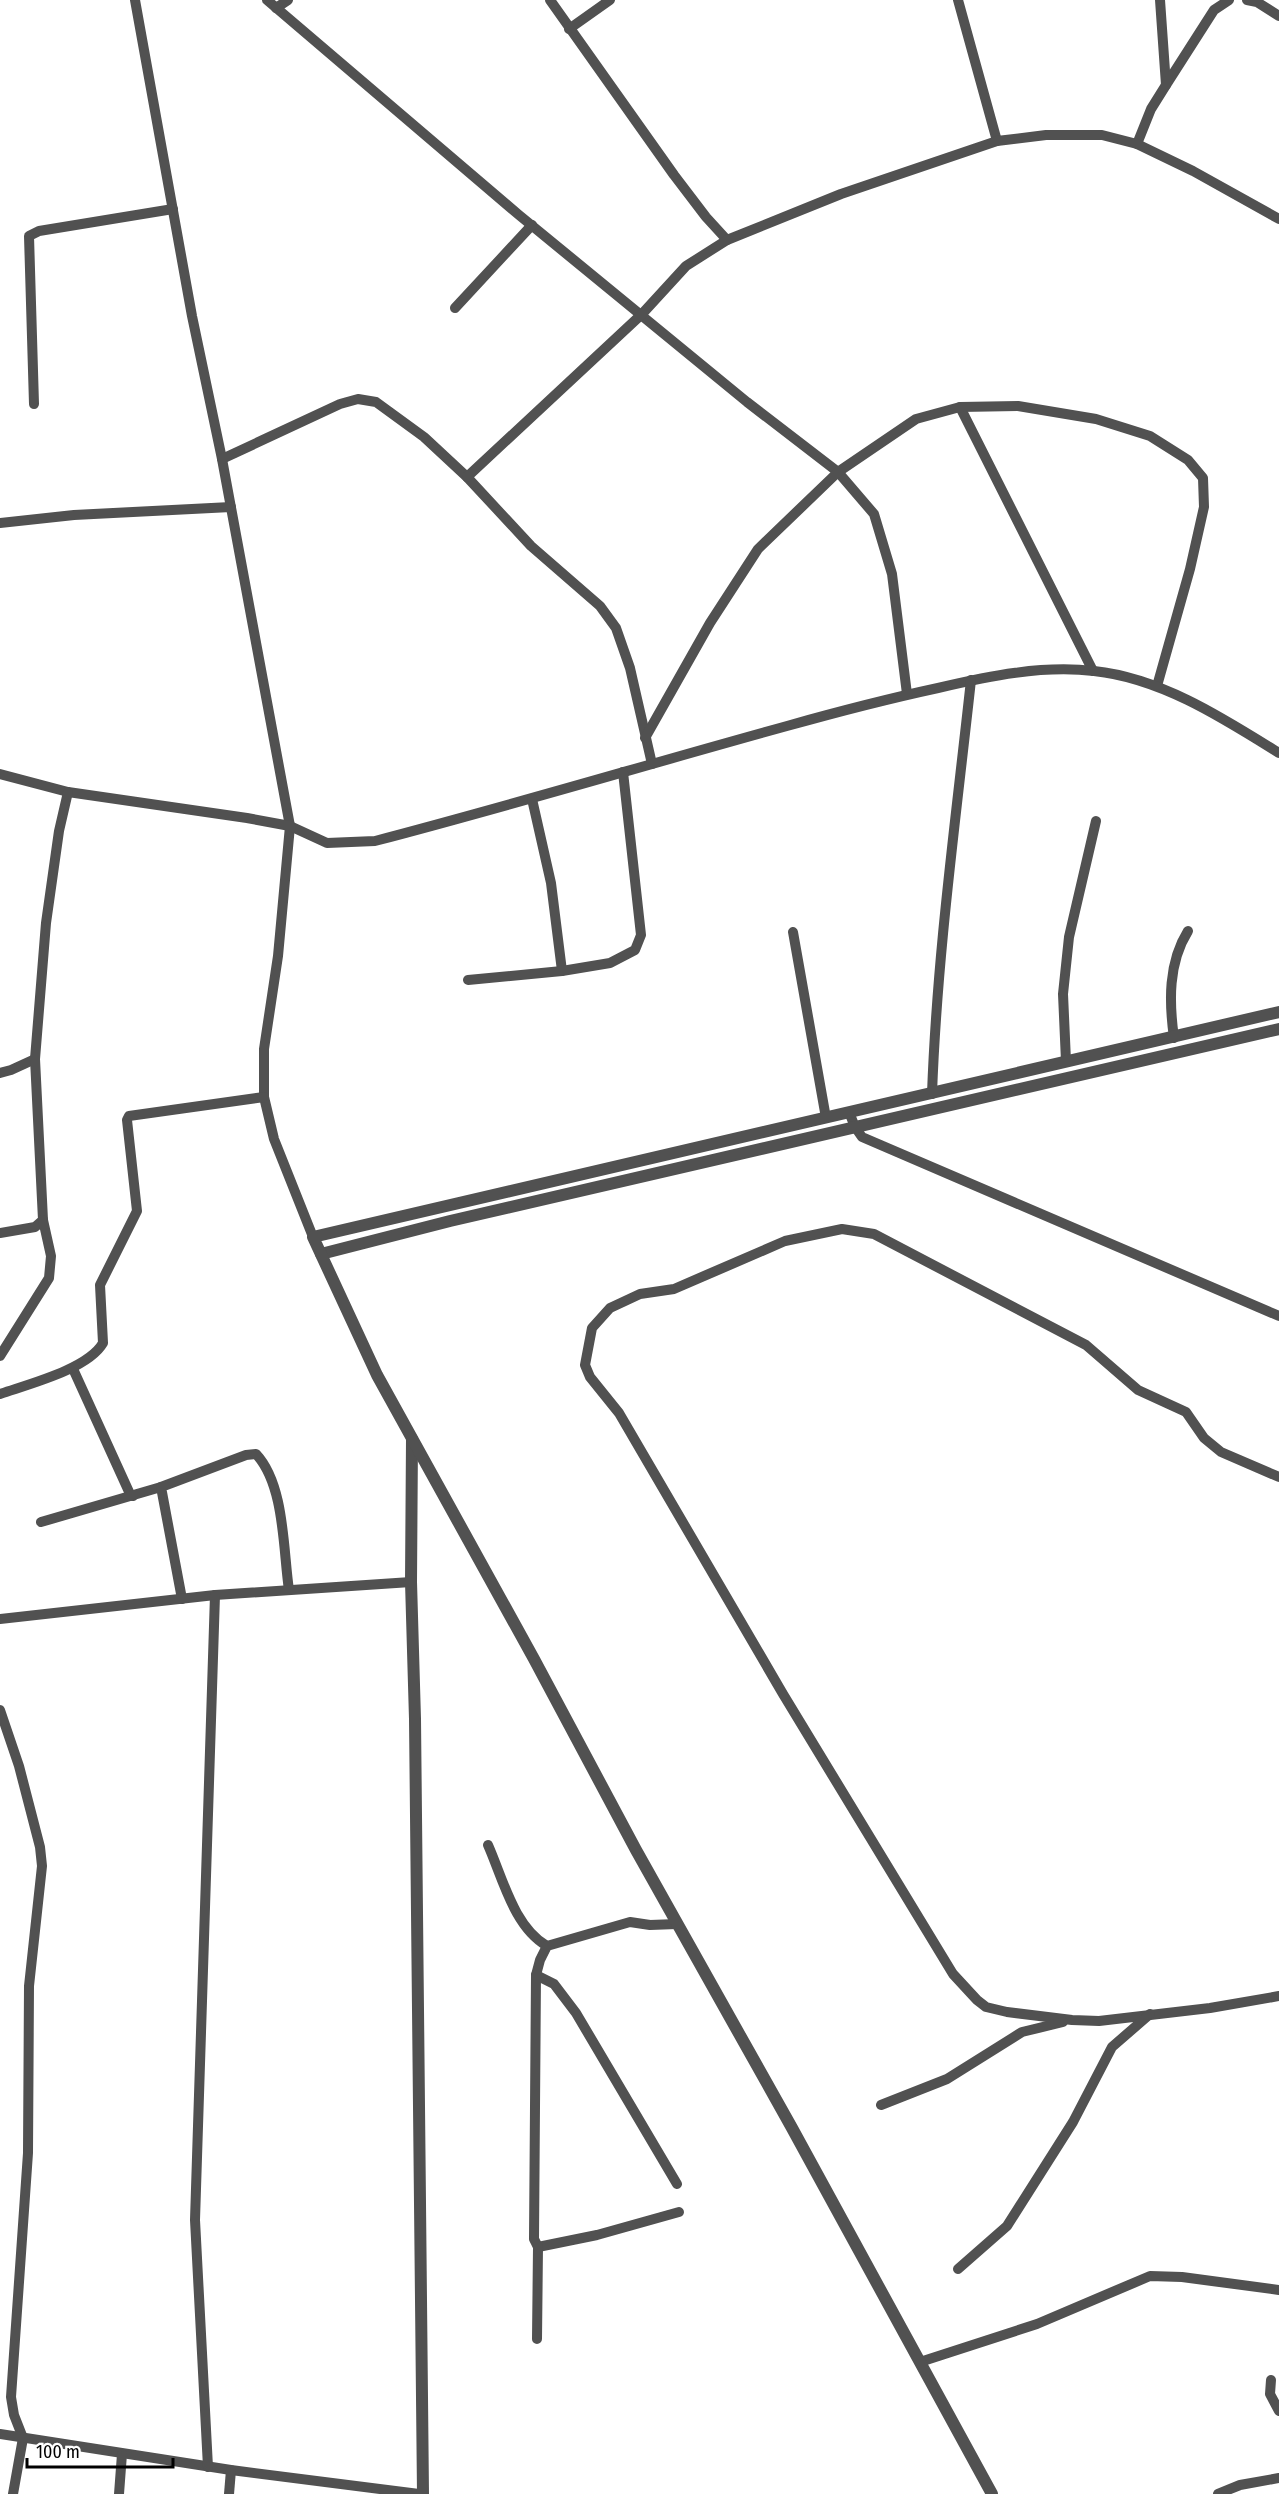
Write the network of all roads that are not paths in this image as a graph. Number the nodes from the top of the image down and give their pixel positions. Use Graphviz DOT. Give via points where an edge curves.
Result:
graph roads {
  1 [pos="135,0"];
  2 [pos="267,0"];
  3 [pos="288,0"];
  4 [pos="550,0"];
  5 [pos="610,0"];
  6 [pos="958,0"];
  7 [pos="1160,0"];
  8 [pos="1229,0"];
  9 [pos="1248,0"];
  10 [pos="276,8"];
  11 [pos="1279,16"];
  12 [pos="569,29"];
  13 [pos="1166,85"];
  14 [pos="997,141"];
  15 [pos="1137,144"];
  16 [pos="173,209"];
  17 [pos="1279,219"];
  18 [pos="532,225"];
  19 [pos="727,240"];
  20 [pos="455,308"];
  21 [pos="642,314"];
  22 [pos="34,404"];
  23 [pos="960,406"];
  24 [pos="222,459"];
  25 [pos="838,472"];
  26 [pos="467,477"];
  27 [pos="231,507"];
  28 [pos="0,523"];
  29 [pos="1093,671"];
  30 [pos="971,680"];
  31 [pos="1157,686"];
  32 [pos="907,694"];
  33 [pos="645,738"];
  34 [pos="1279,753"];
  35 [pos="652,764"];
  36 [pos="623,772"];
  37 [pos="0,774"];
  38 [pos="68,792"];
  39 [pos="532,799"];
  40 [pos="1096,821"];
  41 [pos="290,826"];
  42 [pos="1188,931"];
  43 [pos="793,932"];
  44 [pos="562,971"];
  45 [pos="468,980"];
  46 [pos="1279,1012"];
  47 [pos="1279,1029"];
  48 [pos="1174,1038"];
  49 [pos="34,1059"];
  50 [pos="1066,1061"];
  51 [pos="0,1073"];
  52 [pos="932,1094"];
  53 [pos="264,1097"];
  54 [pos="849,1112"];
  55 [pos="826,1118"];
  56 [pos="855,1127"];
  57 [pos="43,1220"];
  58 [pos="0,1233"];
  59 [pos="313,1237"];
  60 [pos="321,1254"];
  61 [pos="1279,1316"];
  62 [pos="0,1356"];
  63 [pos="74,1368"];
  64 [pos="0,1394"];
  65 [pos="412,1437"];
  66 [pos="1279,1476"];
  67 [pos="161,1487"];
  68 [pos="133,1496"];
  69 [pos="41,1522"];
  70 [pos="411,1582"];
  71 [pos="289,1590"];
  72 [pos="215,1595"];
  73 [pos="182,1599"];
  74 [pos="0,1619"];
  75 [pos="0,1710"];
  76 [pos="488,1845"];
  77 [pos="677,1924"];
  78 [pos="547,1946"];
  79 [pos="536,1975"];
  80 [pos="1279,1996"];
  81 [pos="1150,2014"];
  82 [pos="1072,2020"];
  83 [pos="881,2105"];
  84 [pos="677,2184"];
  85 [pos="679,2212"];
  86 [pos="538,2247"];
  87 [pos="958,2268"];
  88 [pos="1279,2290"];
  89 [pos="537,2339"];
  90 [pos="921,2362"];
  91 [pos="1271,2380"];
  92 [pos="1279,2412"];
  93 [pos="0,2434"];
  94 [pos="23,2438"];
  95 [pos="122,2454"];
  96 [pos="208,2467"];
  97 [pos="231,2470"];
  98 [pos="1279,2478"];
  99 [pos="13,2494"];
  100 [pos="119,2494"];
  101 [pos="229,2494"];
  102 [pos="421,2494"];
  103 [pos="992,2494"];
  104 [pos="1218,2494"];
  1 -- 16 [label="street"];
  2 -- 10 [label="street"];
  3 -- 10 [label="street"];
  4 -- 12 [label="street"];
  5 -- 12 [label="street"];
  6 -- 14 [label="street"];
  7 -- 13 [label="street"];
  8 -- 13 [label="street" via="1214,10"];
  9 -- 11 [label="street"];
  10 -- 18 [label="street"];
  12 -- 19 [label="street" via="674,175"];
  13 -- 15 [label="street"];
  14 -- 15 [label="street" via="1046,135 1102,135"];
  14 -- 19 [label="street" via="841,194"];
  15 -- 17 [label="street"];
  16 -- 22 [label="street" via="39,231 29,236"];
  16 -- 24 [label="street"];
  18 -- 20 [label="street"];
  18 -- 21 [label="street"];
  19 -- 21 [label="street" via="686,266"];
  21 -- 25 [label="street"];
  21 -- 26 [label="street"];
  23 -- 25 [label="street" via="916,419"];
  23 -- 29 [label="street"];
  23 -- 31 [label="street" via="1018,406 1096,418 1150,436 1188,460 1203,478 1202,517"];
  24 -- 26 [label="street" via="358,399 376,402 424,437"];
  24 -- 27 [label="street"];
  25 -- 32 [label="street" via="874,514 892,574"];
  25 -- 33 [label="street" via="758,549 710,623"];
  26 -- 33 [label="street" via="531,546 600,606 616,628 630,668"];
  27 -- 28 [label="street"];
  27 -- 41 [label="street"];
  29 -- 30 [label="street" via="1016,673"];
  29 -- 31 [label="street"];
  30 -- 32 [label="street"];
  30 -- 52 [label="street" via="934,1019"];
  31 -- 34 [label="street" via="1232,723"];
  32 -- 35 [label="street"];
  33 -- 35 [label="street"];
  35 -- 36 [label="street"];
  36 -- 39 [label="street"];
  36 -- 44 [label="street" via="641,935 635,950 610,963"];
  37 -- 38 [label="street"];
  38 -- 41 [label="street"];
  38 -- 49 [label="street" via="46,923"];
  39 -- 41 [label="street" via="375,841 327,843"];
  39 -- 44 [label="street" via="550,883"];
  40 -- 50 [label="street" via="1069,937 1063,994"];
  41 -- 53 [label="street" via="278,957 264,1049"];
  42 -- 48 [label="street" via="1173,971 1170,1004"];
  43 -- 55 [label="street"];
  44 -- 45 [label="street"];
  46 -- 48 [label="street"];
  47 -- 56 [label="street"];
  48 -- 50 [label="street"];
  49 -- 51 [label="street"];
  49 -- 57 [label="street"];
  50 -- 52 [label="street"];
  52 -- 54 [label="street"];
  53 -- 59 [label="street" via="274,1139"];
  53 -- 63 [label="street" via="129,1116 137,1211 99,1285 103,1343"];
  54 -- 55 [label="street"];
  54 -- 56 [label="street"];
  55 -- 59 [label="street"];
  56 -- 60 [label="street"];
  56 -- 61 [label="street" via="862,1137"];
  57 -- 58 [label="street" via="35,1227"];
  57 -- 62 [label="street" via="51,1256 49,1278"];
  59 -- 60 [label="street"];
  60 -- 65 [label="street" via="377,1375"];
  63 -- 64 [label="street"];
  63 -- 68 [label="street"];
  65 -- 70 [label="street"];
  65 -- 77 [label="street"];
  66 -- 82 [label="street" via="1221,1452 1204,1438 1186,1412 1138,1390 1086,1345 874,1234 842,1229 785,1241 674,1289 640,1294 610,1308 592,1328 585,1365 590,1377 619,1413 953,1974 986,2007"];
  67 -- 68 [label="street"];
  67 -- 71 [label="street" via="246,1455 256,1455 271,1477"];
  67 -- 73 [label="street"];
  68 -- 69 [label="street"];
  70 -- 71 [label="street"];
  70 -- 102 [label="street"];
  71 -- 72 [label="street"];
  72 -- 73 [label="street"];
  72 -- 96 [label="street" via="195,2220"];
  73 -- 74 [label="street"];
  75 -- 94 [label="street" via="21,1775 42,1866 29,1986 28,2153 11,2397"];
  76 -- 78 [label="street" via="523,1926"];
  77 -- 78 [label="street" via="630,1922"];
  77 -- 90 [label="street"];
  78 -- 79 [label="street"];
  79 -- 84 [label="street" via="554,1984 576,2013"];
  79 -- 86 [label="street" via="534,2239"];
  80 -- 81 [label="street"];
  81 -- 82 [label="street" via="1099,2021"];
  81 -- 87 [label="street" via="1112,2047 1067,2132 1007,2226"];
  82 -- 83 [label="street" via="1022,2032 946,2079"];
  85 -- 86 [label="street"];
  86 -- 89 [label="street"];
  88 -- 90 [label="street" via="1150,2276 1037,2324"];
  90 -- 103 [label="street"];
  91 -- 92 [label="street" via="1270,2394"];
  93 -- 94 [label="street"];
  94 -- 95 [label="street"];
  94 -- 99 [label="street"];
  95 -- 96 [label="street"];
  95 -- 100 [label="street"];
  96 -- 97 [label="street"];
  97 -- 101 [label="street"];
  97 -- 102 [label="street"];
  98 -- 104 [label="street" via="1240,2485"];
}
